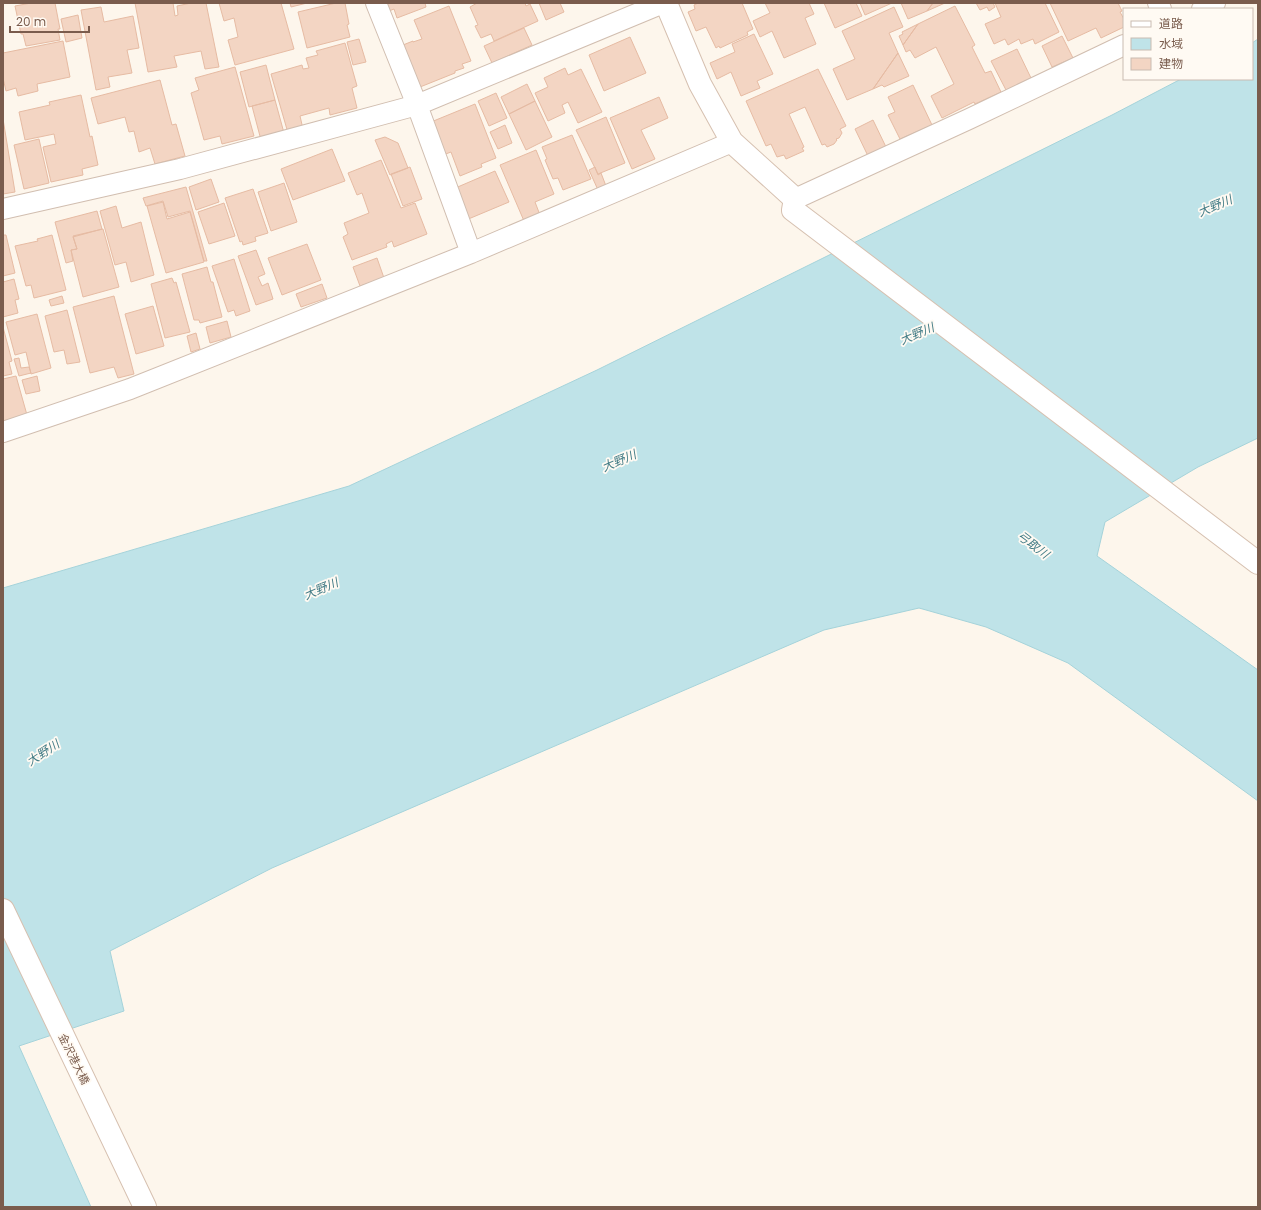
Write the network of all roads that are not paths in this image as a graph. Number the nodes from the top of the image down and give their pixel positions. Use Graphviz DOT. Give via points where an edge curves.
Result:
graph roads {
  1 [pos="376,3"];
  2 [pos="664,3"];
  3 [pos="1215,3"];
  4 [pos="1204,8"];
  5 [pos="1123,45"];
  6 [pos="417,105"];
  7 [pos="732,142"];
  8 [pos="794,204"];
  9 [pos="3,209"];
  10 [pos="471,252"];
  11 [pos="3,432"];
  12 [pos="1251,558"];
  13 [pos="3,910"];
  14 [pos="145,1207"];
  1 -- 6 [label="street"];
  2 -- 6 [label="street"];
  2 -- 7 [label="street" via="700,84"];
  3 -- 4 [label="street"];
  5 -- 8 [label="street"];
  6 -- 9 [label="street" via="180,169"];
  6 -- 10 [label="street"];
  7 -- 8 [label="street"];
  7 -- 10 [label="street"];
  8 -- 12 [label="street"];
  10 -- 11 [label="street" via="130,389"];
  13 -- 14 [label="street, 金沢港大橋"];
}
